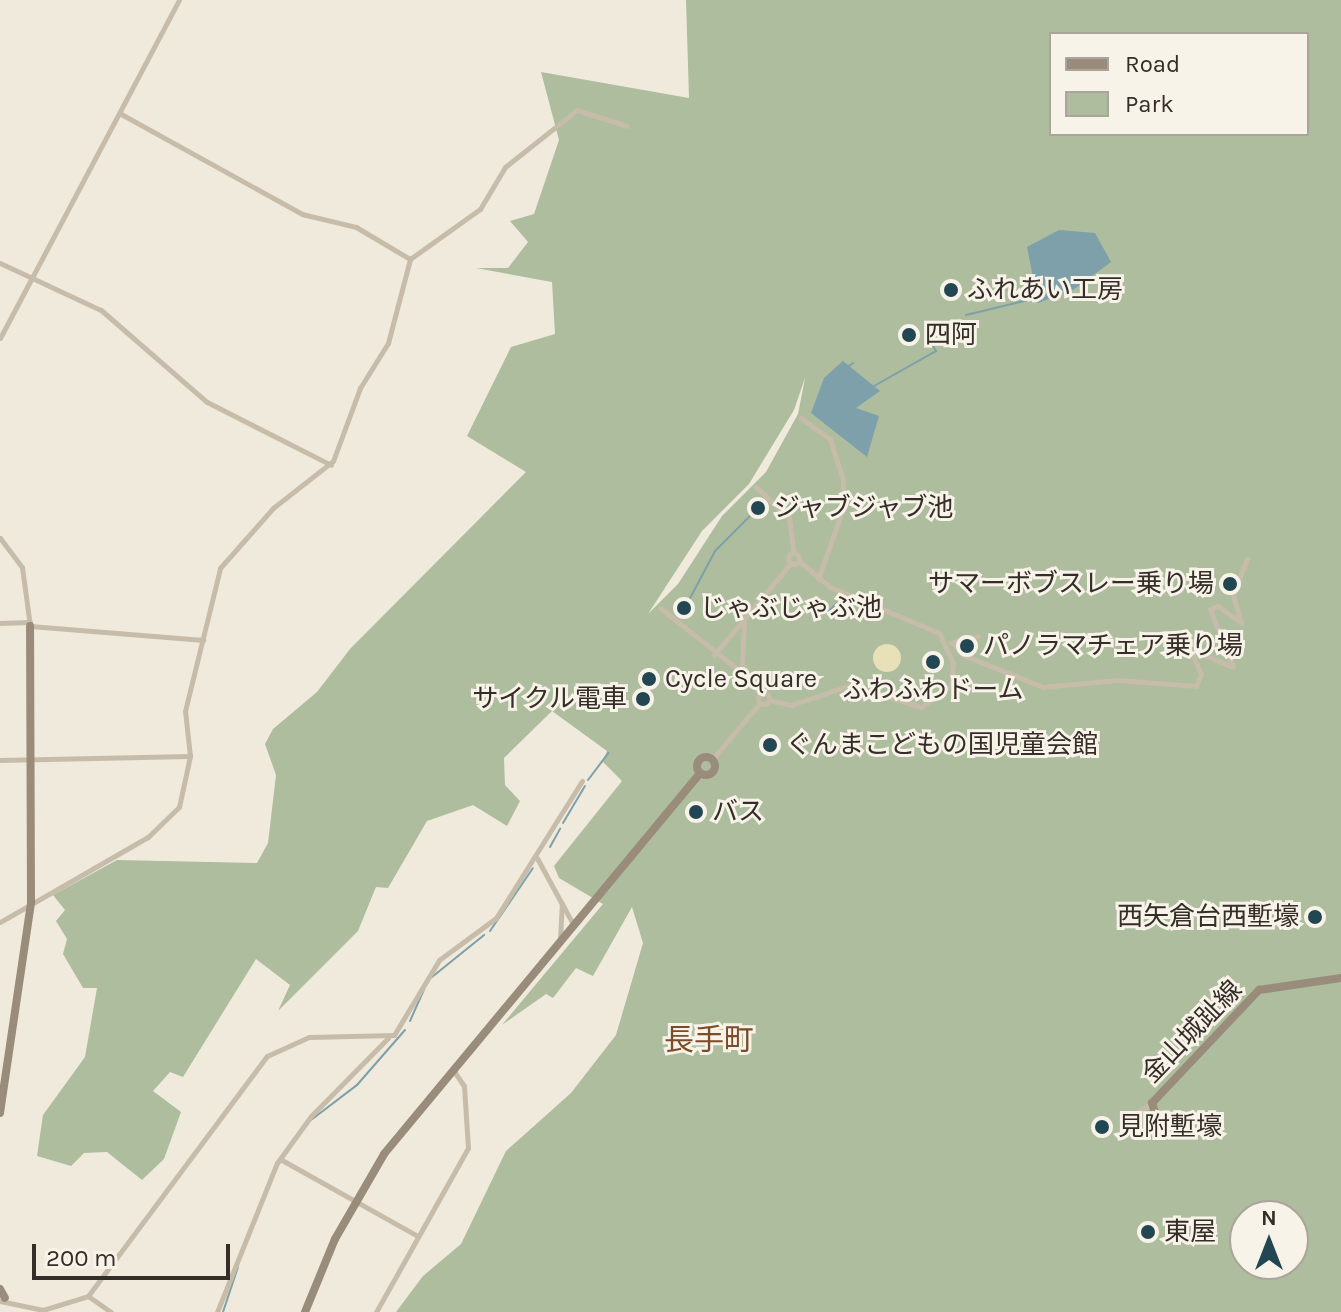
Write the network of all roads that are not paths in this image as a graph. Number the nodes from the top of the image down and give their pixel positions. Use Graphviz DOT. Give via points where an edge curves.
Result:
graph roads {
  1 [pos="179,0"];
  2 [pos="121,114"];
  3 [pos="627,126"];
  4 [pos="410,259"];
  5 [pos="0,263"];
  6 [pos="36,279"];
  7 [pos="0,338"];
  8 [pos="801,418"];
  9 [pos="331,465"];
  10 [pos="756,487"];
  11 [pos="0,538"];
  12 [pos="793,553"];
  13 [pos="1247,559"];
  14 [pos="799,561"];
  15 [pos="791,563"];
  16 [pos="818,579"];
  17 [pos="660,608"];
  18 [pos="744,619"];
  19 [pos="0,623"];
  20 [pos="30,624"];
  21 [pos="978,636"];
  22 [pos="970,638"];
  23 [pos="962,639"];
  24 [pos="203,640"];
  25 [pos="950,644"];
  26 [pos="714,655"];
  27 [pos="745,675"];
  28 [pos="760,699"];
  29 [pos="190,756"];
  30 [pos="714,757"];
  31 [pos="32,759"];
  32 [pos="0,760"];
  33 [pos="700,774"];
  34 [pos="582,781"];
  35 [pos="537,858"];
  36 [pos="31,902"];
  37 [pos="562,904"];
  38 [pos="0,922"];
  39 [pos="574,926"];
  40 [pos="559,944"];
  41 [pos="1341,978"];
  42 [pos="388,1038"];
  43 [pos="453,1071"];
  44 [pos="1152,1103"];
  45 [pos="0,1113"];
  46 [pos="1134,1114"];
  47 [pos="1163,1135"];
  48 [pos="280,1159"];
  49 [pos="355,1200"];
  50 [pos="418,1236"];
  51 [pos="2,1296"];
  52 [pos="88,1296"];
  53 [pos="111,1312"];
  54 [pos="217,1312"];
  55 [pos="305,1312"];
  56 [pos="376,1312"];
  1 -- 2 [label="street"];
  2 -- 4 [label="street" via="302,214 356,227"];
  2 -- 6 [label="street"];
  3 -- 4 [label="street" via="577,110 505,167 480,209"];
  4 -- 9 [label="street" via="388,343 360,388"];
  5 -- 6 [label="street"];
  6 -- 7 [label="street"];
  6 -- 9 [label="street" via="101,310 207,402"];
  8 -- 16 [label="street" via="830,439 843,480 842,511"];
  9 -- 24 [label="street" via="273,508 222,563"];
  10 -- 12 [label="street" via="789,518"];
  11 -- 20 [label="street" via="22,567"];
  12 -- 14 [label="street"];
  12 -- 15 [label="street"];
  13 -- 25 [label="street" via="1233,595 1241,623 1218,606 1210,609 1233,667 1190,649 1201,674 1196,686 1118,680 1043,687 963,655"];
  14 -- 15 [label="street"];
  14 -- 16 [label="street"];
  15 -- 18 [label="street"];
  16 -- 25 [label="street" via="915,618"];
  17 -- 26 [label="street"];
  18 -- 26 [label="street"];
  18 -- 27 [label="street"];
  19 -- 20 [label="street"];
  20 -- 24 [label="street"];
  20 -- 31 [label="street"];
  21 -- 22 [label="street"];
  23 -- 25 [label="street"];
  24 -- 29 [label="street" via="185,711"];
  25 -- 28 [label="street" via="951,686 927,706 851,685 791,705"];
  26 -- 27 [label="street"];
  27 -- 28 [label="street"];
  28 -- 30 [label="street"];
  29 -- 31 [label="street"];
  29 -- 36 [label="street" via="182,801 171,819"];
  31 -- 32 [label="street"];
  31 -- 36 [label="street"];
  33 -- 39 [label="street"];
  34 -- 35 [label="street"];
  35 -- 37 [label="street"];
  35 -- 42 [label="street" via="496,918 428,973"];
  36 -- 38 [label="street"];
  36 -- 45 [label="street"];
  37 -- 39 [label="street"];
  37 -- 40 [label="street"];
  39 -- 40 [label="street"];
  40 -- 43 [label="street"];
  41 -- 44 [label="street, 金山城趾線" via="1265,986"];
  42 -- 48 [label="street"];
  42 -- 52 [label="street" via="320,1036 267,1056"];
  43 -- 49 [label="street"];
  43 -- 50 [label="street" via="464,1086 468,1148"];
  44 -- 46 [label="street"];
  44 -- 47 [label="street, 金山城趾線"];
  48 -- 49 [label="street"];
  48 -- 54 [label="street" via="247,1224"];
  49 -- 50 [label="street"];
  49 -- 55 [label="street"];
  50 -- 56 [label="street"];
  51 -- 52 [label="street" via="34,1310"];
  52 -- 53 [label="street"];
}
